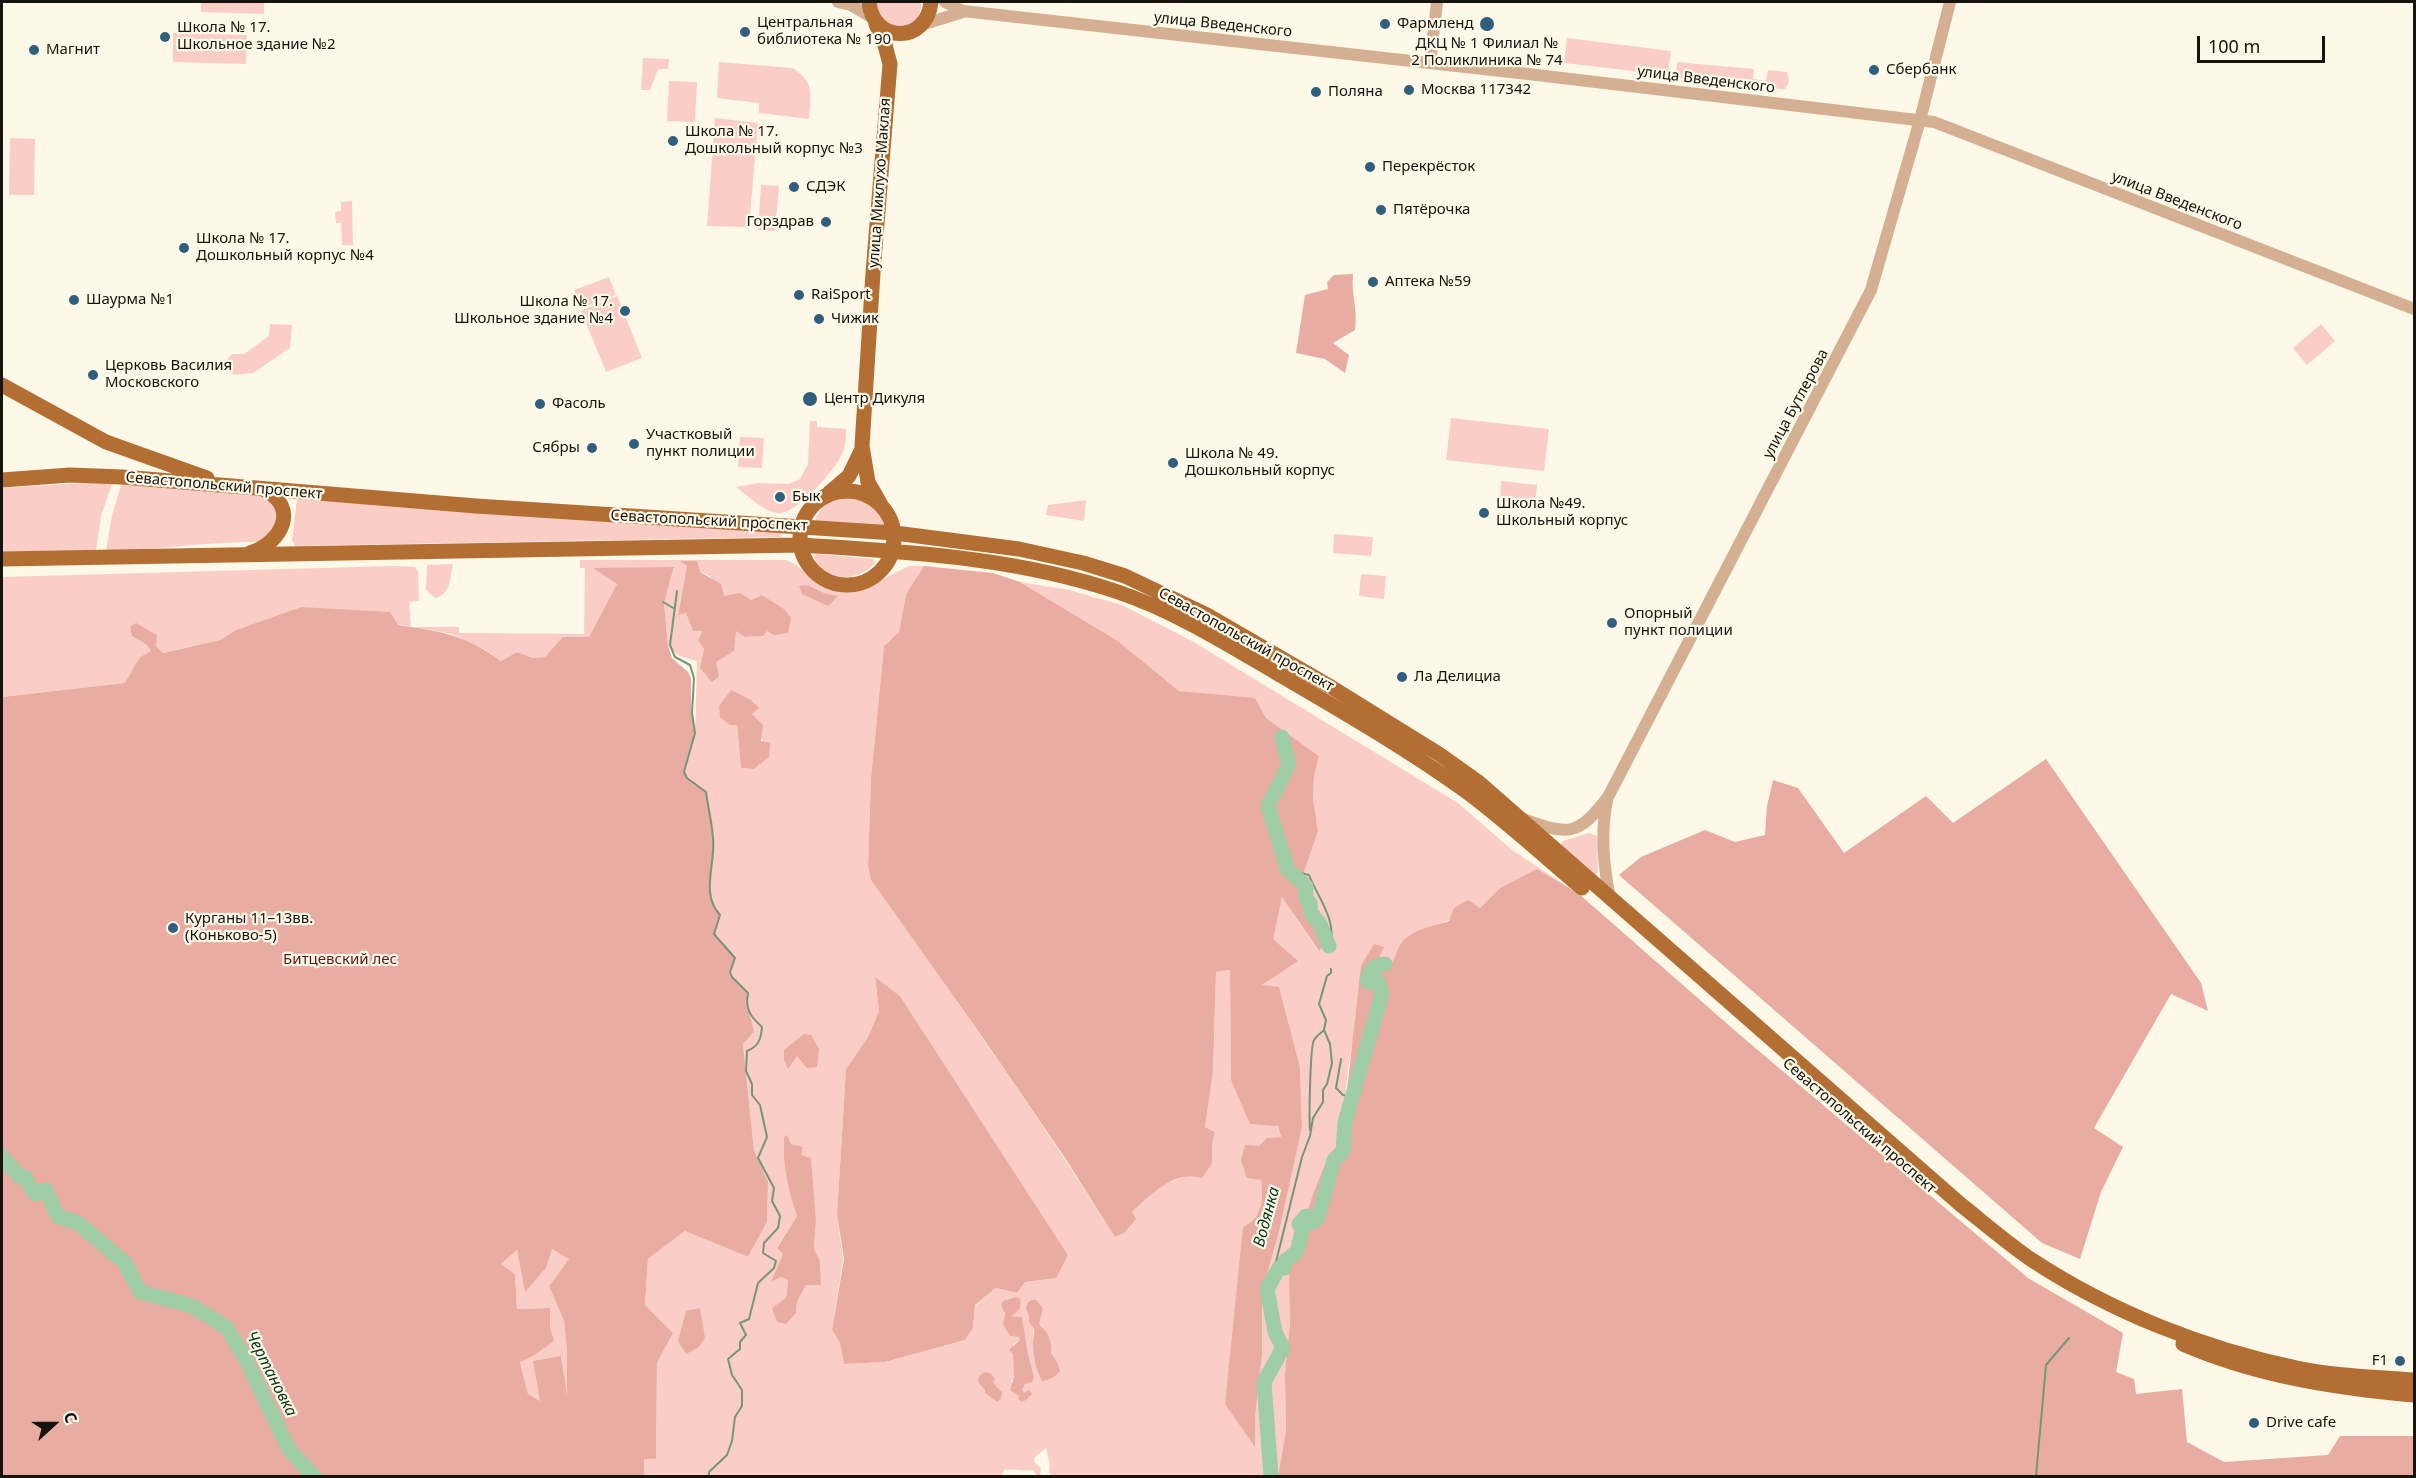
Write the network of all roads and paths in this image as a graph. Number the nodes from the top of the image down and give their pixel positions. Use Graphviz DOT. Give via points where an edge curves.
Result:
graph roads {
  1 [pos="838,2"];
  2 [pos="869,2"];
  3 [pos="931,2"];
  4 [pos="945,2"];
  5 [pos="1437,2"];
  6 [pos="1950,2"];
  7 [pos="963,11"];
  8 [pos="874,21"];
  9 [pos="917,28"];
  10 [pos="1430,63"];
  11 [pos="890,64"];
  12 [pos="1920,120"];
  13 [pos="2415,309"];
  14 [pos="2,385"];
  15 [pos="862,446"];
  16 [pos="2,480"];
  17 [pos="232,487"];
  18 [pos="260,488"];
  19 [pos="822,499"];
  20 [pos="881,505"];
  21 [pos="802,526"];
  22 [pos="895,533"];
  23 [pos="801,545"];
  24 [pos="894,551"];
  25 [pos="244,554"];
  26 [pos="2,559"];
  27 [pos="1377,715"];
  28 [pos="1369,729"];
  29 [pos="1608,797"];
  30 [pos="1519,818"];
  31 [pos="1610,900"];
  32 [pos="2415,1380"];
  33 [pos="2415,1395"];
  1 -- 8 [label="street" via="851,5"];
  2 -- 8 [label="main road, улица Миклухо-Маклая"];
  3 -- 9 [label="main road, улица Миклухо-Маклая" via="927,18"];
  4 -- 7 [label="street, улица Введенского"];
  5 -- 10 [label="street"];
  6 -- 12 [label="street, улица Бутлерова"];
  7 -- 9 [label="street, улица Введенского"];
  7 -- 10 [label="street, улица Введенского"];
  8 -- 9 [label="main road" via="894,33"];
  8 -- 11 [label="main road, улица Миклухо-Маклая"];
  9 -- 11 [label="main road, улица Миклухо-Маклая" via="901,44"];
  10 -- 12 [label="street, улица Введенского"];
  11 -- 15 [label="main road, улица Миклухо-Маклая"];
  12 -- 13 [label="street, улица Введенского" via="1934,122"];
  12 -- 29 [label="street, улица Бутлерова" via="1871,290 1861,312"];
  14 -- 17 [label="main road" via="106,442"];
  15 -- 19 [label="main road, улица Миклухо-Маклая" via="849,476"];
  15 -- 20 [label="main road, улица Миклухо-Маклая" via="868,482"];
  16 -- 17 [label="main road, Севастопольский проспект" via="70,475"];
  17 -- 18 [label="main road, Севастопольский проспект"];
  18 -- 21 [label="main road, Севастопольский проспект" via="476,507"];
  18 -- 25 [label="main road" via="276,496 283,513 282,527 268,544"];
  19 -- 20 [label="main road" via="853,492"];
  19 -- 21 [label="main road, улица Миклухо-Маклая" via="813,506"];
  20 -- 22 [label="main road, улица Миклухо-Маклая"];
  21 -- 22 [label="main road, Севастопольский проспект"];
  21 -- 23 [label="main road"];
  22 -- 24 [label="main road"];
  22 -- 27 [label="main road, Севастопольский проспект" via="1019,549 1125,576 1207,615"];
  23 -- 24 [label="main road, Севастопольский проспект"];
  23 -- 24 [label="main road" via="809,567 818,576 837,584 873,575"];
  23 -- 25 [label="main road, Севастопольский проспект"];
  24 -- 28 [label="main road, Севастопольский проспект" via="1017,566 1119,592 1206,632"];
  25 -- 26 [label="main road, Севастопольский проспект"];
  27 -- 28 [label="street" via="1380,726"];
  27 -- 30 [label="main road, Севастопольский проспект" via="1455,765"];
  28 -- 33 [label="main road, Севастопольский проспект" via="1436,770 1505,822 1957,1209 2029,1266 2106,1311 2215,1358 2288,1378"];
  29 -- 30 [label="street, улица Бутлерова" via="1592,818 1572,831"];
  29 -- 31 [label="street, улица Бутлерова" via="1604,832"];
  30 -- 31 [label="main road, Севастопольский проспект"];
  31 -- 32 [label="main road, Севастопольский проспект" via="1960,1204 2033,1260 2109,1304 2239,1353 2297,1368"];
}
